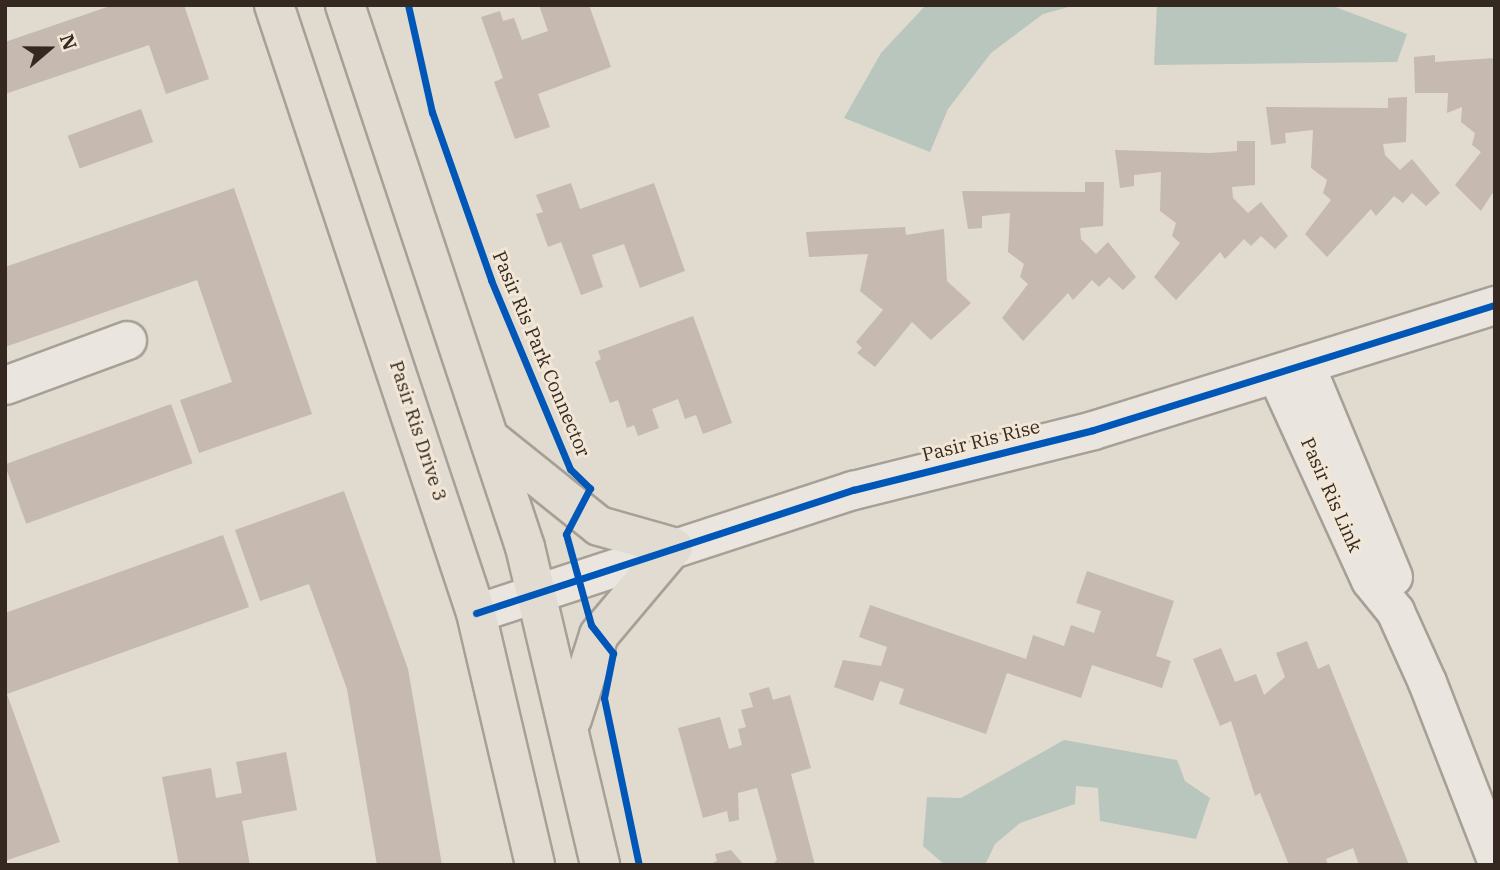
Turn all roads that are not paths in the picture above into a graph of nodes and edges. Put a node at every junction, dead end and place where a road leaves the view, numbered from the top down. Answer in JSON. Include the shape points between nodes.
{"nodes":[{"id":1,"x":274,"y":5,"type":"edge"},
{"id":2,"x":345,"y":5,"type":"edge"},
{"id":3,"x":1495,"y":305,"type":"edge"},
{"id":4,"x":127,"y":340,"type":"dead end"},
{"id":5,"x":1290,"y":369,"type":"junction"},
{"id":6,"x":5,"y":385,"type":"edge"},
{"id":7,"x":492,"y":441,"type":"junction"},
{"id":8,"x":673,"y":547,"type":"junction"},
{"id":9,"x":539,"y":595,"type":"junction"},
{"id":10,"x":476,"y":613,"type":"junction"},
{"id":11,"x":570,"y":732,"type":"junction"},
{"id":12,"x":1495,"y":857,"type":"edge"},
{"id":13,"x":535,"y":865,"type":"edge"},
{"id":14,"x":600,"y":865,"type":"edge"}],
"edges":[{"from":1,"to":10,"type":"main road","name":"Pasir Ris Drive 3"},
{"from":2,"to":7,"type":"main road"},
{"from":3,"to":5,"type":"street","name":"Pasir Ris Rise"},
{"from":4,"to":6,"type":"street"},
{"from":5,"to":8,"type":"street","name":"Pasir Ris Rise","via":[[1093,430],[853,490]]},
{"from":5,"to":12,"type":"street","name":"Pasir Ris Link","via":[[1393,570],[1395,611]]},
{"from":7,"to":8,"type":"main road","via":[[599,526]]},
{"from":7,"to":9,"type":"main road"},
{"from":8,"to":9,"type":"street","name":"Pasir Ris Rise"},
{"from":8,"to":11,"type":"main road","via":[[599,635]]},
{"from":9,"to":10,"type":"street","name":"Pasir Ris Rise"},
{"from":9,"to":11,"type":"main road"},
{"from":10,"to":13,"type":"main road","name":"Pasir Ris Drive 3"},
{"from":11,"to":14,"type":"main road"}]}
